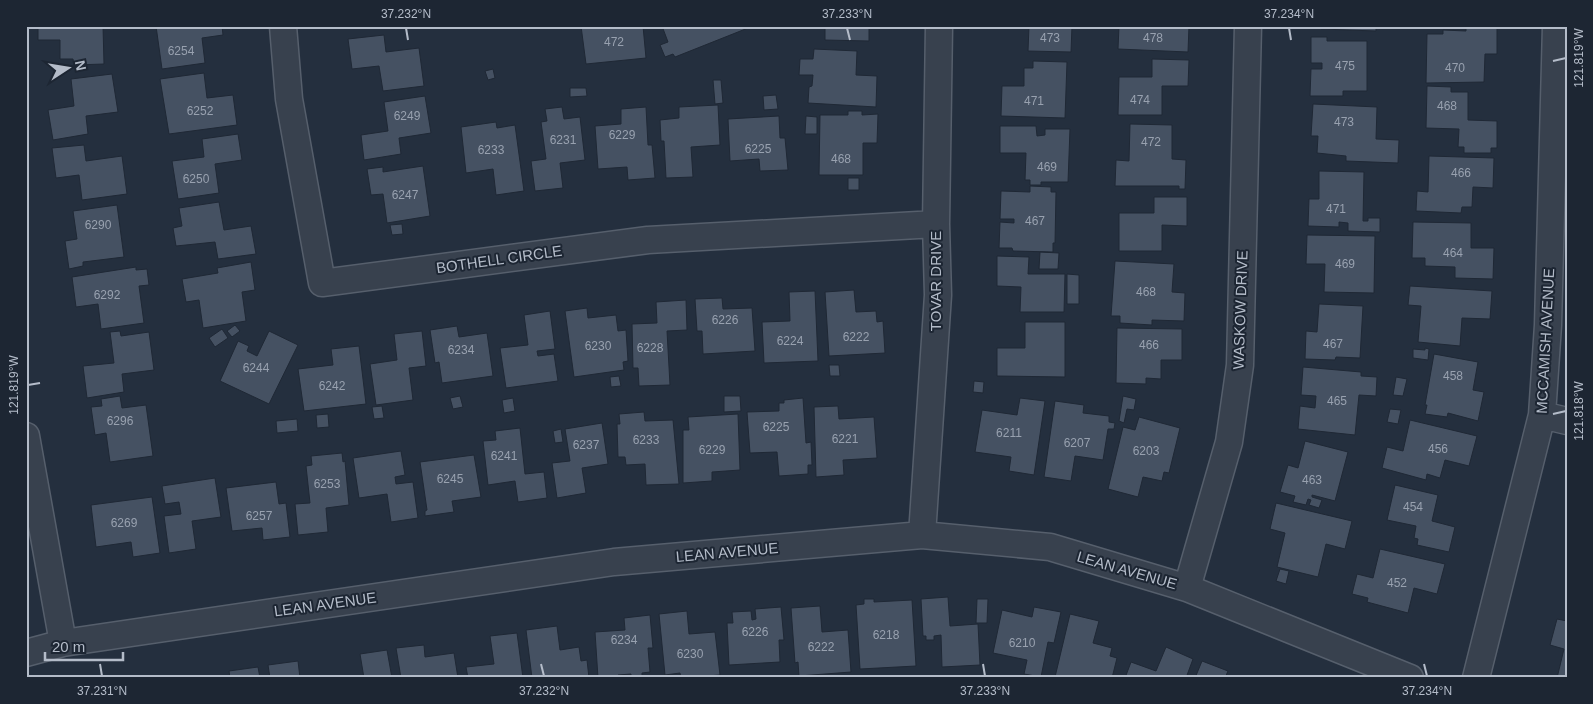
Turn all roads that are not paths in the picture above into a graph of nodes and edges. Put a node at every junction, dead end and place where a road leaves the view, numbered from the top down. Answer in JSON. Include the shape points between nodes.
{"nodes":[{"id":1,"x":283,"y":26,"type":"edge"},
{"id":2,"x":939,"y":26,"type":"edge"},
{"id":3,"x":1248,"y":26,"type":"edge"},
{"id":4,"x":1556,"y":26,"type":"edge"},
{"id":5,"x":936,"y":224,"type":"junction"},
{"id":6,"x":1554,"y":418,"type":"edge"},
{"id":7,"x":26,"y":436,"type":"edge"},
{"id":8,"x":922,"y":535,"type":"junction"},
{"id":9,"x":1187,"y":588,"type":"junction"},
{"id":10,"x":63,"y":642,"type":"junction"},
{"id":11,"x":26,"y":653,"type":"edge"},
{"id":12,"x":1410,"y":678,"type":"edge"},
{"id":13,"x":1476,"y":678,"type":"edge"}],
"edges":[{"from":1,"to":5,"type":"street","name":"BOTHELL CIRCLE","via":[[289,99],[322,283],[648,240]]},
{"from":2,"to":5,"type":"street","name":"TOVAR DRIVE"},
{"from":3,"to":9,"type":"street","name":"WASKOW DRIVE","via":[[1240,365],[1229,442]]},
{"from":4,"to":6,"type":"street","name":"MCCAMISH AVENUE","via":[[1548,325]]},
{"from":5,"to":8,"type":"street","name":"TOVAR DRIVE","via":[[938,295]]},
{"from":6,"to":13,"type":"street","name":"MCCAMISH AVENUE"},
{"from":7,"to":10,"type":"street"},
{"from":8,"to":9,"type":"street","name":"LEAN AVENUE","via":[[1050,547]]},
{"from":8,"to":10,"type":"street","name":"LEAN AVENUE","via":[[614,562]]},
{"from":9,"to":12,"type":"street","name":"LEAN AVENUE"},
{"from":10,"to":11,"type":"street","name":"LEAN AVENUE"}]}
